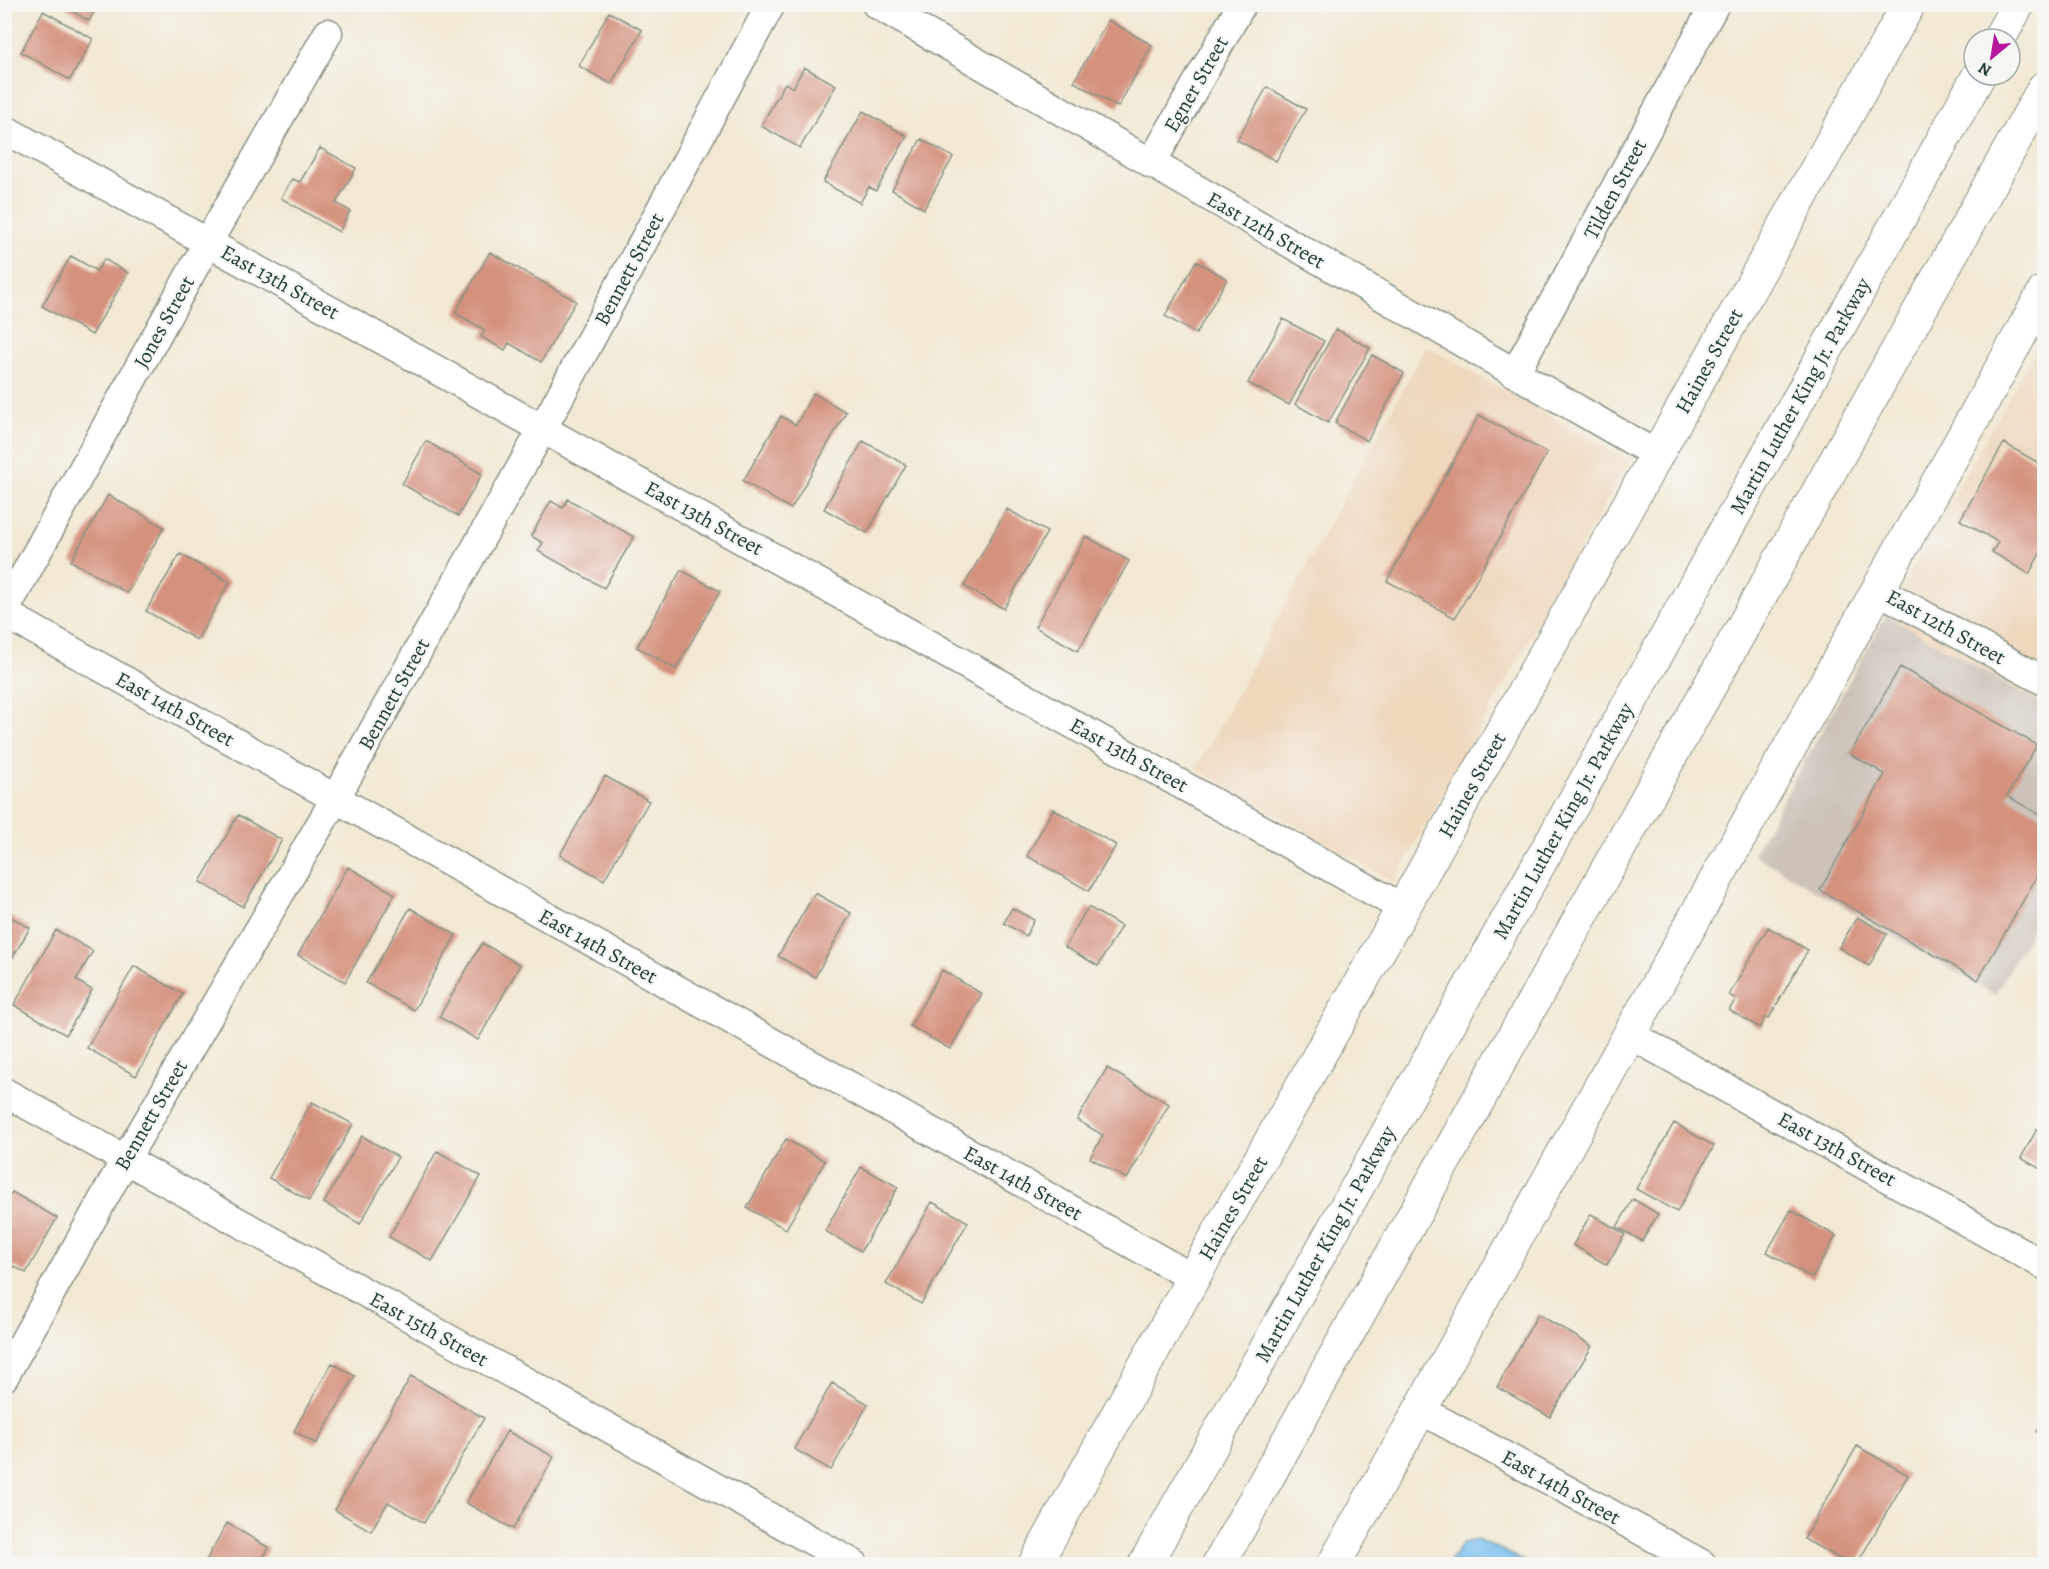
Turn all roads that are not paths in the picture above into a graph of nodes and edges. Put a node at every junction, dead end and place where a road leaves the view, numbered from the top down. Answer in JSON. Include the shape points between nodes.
{"nodes":[{"id":1,"x":771,"y":4,"type":"edge"},
{"id":2,"x":876,"y":4,"type":"edge"},
{"id":3,"x":1242,"y":4,"type":"edge"},
{"id":4,"x":1715,"y":4,"type":"edge"},
{"id":5,"x":1909,"y":4,"type":"edge"},
{"id":6,"x":2018,"y":4,"type":"edge"},
{"id":7,"x":2006,"y":27,"type":"edge"},
{"id":8,"x":327,"y":33,"type":"dead end"},
{"id":9,"x":1972,"y":87,"type":"edge"},
{"id":10,"x":2044,"y":88,"type":"edge"},
{"id":11,"x":4,"y":129,"type":"edge"},
{"id":12,"x":1151,"y":164,"type":"junction"},
{"id":13,"x":208,"y":242,"type":"junction"},
{"id":14,"x":2044,"y":292,"type":"edge"},
{"id":15,"x":1515,"y":373,"type":"junction"},
{"id":16,"x":543,"y":428,"type":"junction"},
{"id":17,"x":1656,"y":455,"type":"junction"},
{"id":18,"x":1878,"y":590,"type":"junction"},
{"id":19,"x":4,"y":613,"type":"edge"},
{"id":20,"x":2044,"y":681,"type":"edge"},
{"id":21,"x":335,"y":799,"type":"junction"},
{"id":22,"x":1403,"y":908,"type":"junction"},
{"id":23,"x":1629,"y":1034,"type":"junction"},
{"id":24,"x":4,"y":1092,"type":"edge"},
{"id":25,"x":125,"y":1160,"type":"junction"},
{"id":26,"x":2044,"y":1264,"type":"edge"},
{"id":27,"x":1193,"y":1278,"type":"junction"},
{"id":28,"x":4,"y":1377,"type":"edge"},
{"id":29,"x":1421,"y":1410,"type":"junction"},
{"id":30,"x":854,"y":1564,"type":"edge"},
{"id":31,"x":1035,"y":1564,"type":"edge"},
{"id":32,"x":1145,"y":1564,"type":"edge"},
{"id":33,"x":1219,"y":1564,"type":"edge"},
{"id":34,"x":1334,"y":1564,"type":"edge"},
{"id":35,"x":1702,"y":1564,"type":"edge"}],
"edges":[{"from":1,"to":16,"type":"street","name":"Bennett Street"},
{"from":2,"to":12,"type":"street","name":"East 12th Street"},
{"from":3,"to":12,"type":"street","name":"Egner Street"},
{"from":4,"to":15,"type":"street","name":"Tilden Street"},
{"from":5,"to":17,"type":"main road","name":"Haines Street"},
{"from":6,"to":7,"type":"main road"},
{"from":8,"to":13,"type":"street","name":"Jones Street"},
{"from":9,"to":32,"type":"main road","name":"Martin Luther King Jr. Parkway"},
{"from":10,"to":33,"type":"main road"},
{"from":11,"to":13,"type":"street","name":"East 13th Street"},
{"from":12,"to":15,"type":"street","name":"East 12th Street"},
{"from":13,"to":16,"type":"street","name":"East 13th Street"},
{"from":13,"to":19,"type":"street","name":"Jones Street"},
{"from":14,"to":18,"type":"main road"},
{"from":15,"to":17,"type":"street","name":"East 12th Street"},
{"from":16,"to":21,"type":"street","name":"Bennett Street"},
{"from":16,"to":22,"type":"street","name":"East 13th Street"},
{"from":17,"to":22,"type":"main road","name":"Haines Street"},
{"from":18,"to":20,"type":"street","name":"East 12th Street"},
{"from":18,"to":23,"type":"main road"},
{"from":19,"to":21,"type":"street","name":"East 14th Street"},
{"from":21,"to":25,"type":"street","name":"Bennett Street"},
{"from":21,"to":27,"type":"street","name":"East 14th Street"},
{"from":22,"to":27,"type":"main road","name":"Haines Street"},
{"from":23,"to":26,"type":"street","name":"East 13th Street"},
{"from":23,"to":29,"type":"main road"},
{"from":24,"to":25,"type":"street","name":"East 15th Street"},
{"from":25,"to":28,"type":"street","name":"Bennett Street"},
{"from":25,"to":30,"type":"street","name":"East 15th Street"},
{"from":27,"to":31,"type":"main road","name":"Haines Street"},
{"from":29,"to":34,"type":"main road"},
{"from":29,"to":35,"type":"street","name":"East 14th Street"}]}
